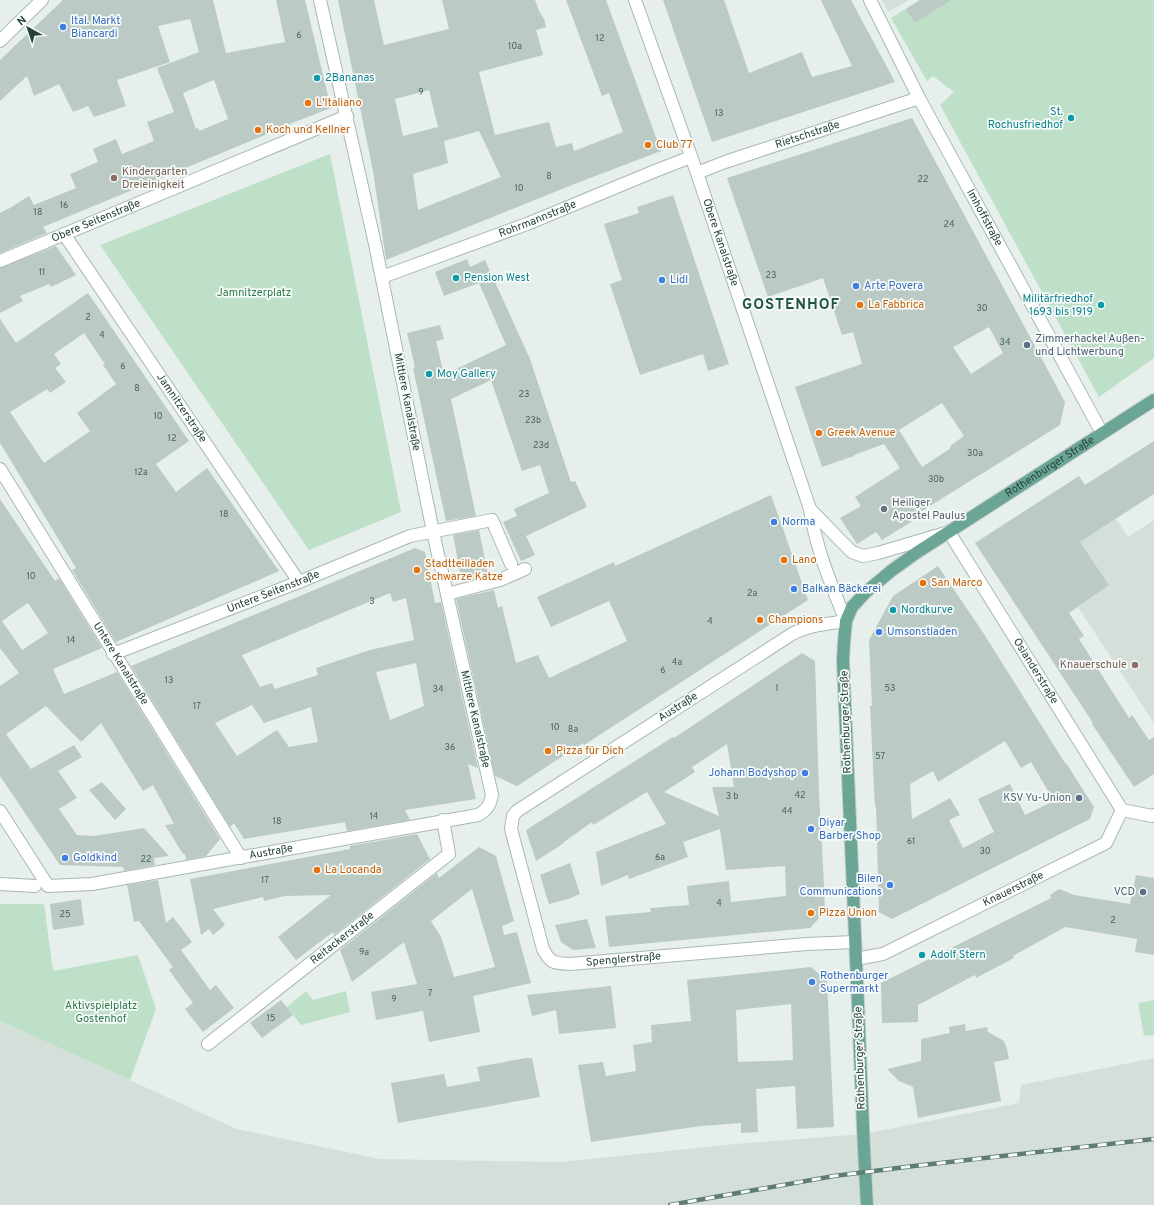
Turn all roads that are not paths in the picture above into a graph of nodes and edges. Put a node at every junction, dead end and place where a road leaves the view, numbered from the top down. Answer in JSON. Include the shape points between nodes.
{"nodes":[{"id":1,"x":42,"y":0,"type":"edge"},
{"id":2,"x":320,"y":0,"type":"edge"},
{"id":3,"x":635,"y":0,"type":"edge"},
{"id":4,"x":870,"y":0,"type":"edge"},
{"id":5,"x":0,"y":41,"type":"edge"},
{"id":6,"x":919,"y":98,"type":"junction"},
{"id":7,"x":347,"y":116,"type":"junction"},
{"id":8,"x":691,"y":157,"type":"junction"},
{"id":9,"x":697,"y":173,"type":"junction"},
{"id":10,"x":64,"y":234,"type":"junction"},
{"id":11,"x":0,"y":261,"type":"edge"},
{"id":12,"x":382,"y":278,"type":"junction"},
{"id":13,"x":1154,"y":400,"type":"edge"},
{"id":14,"x":1102,"y":433,"type":"junction"},
{"id":15,"x":0,"y":469,"type":"edge"},
{"id":16,"x":810,"y":509,"type":"junction"},
{"id":17,"x":433,"y":532,"type":"junction"},
{"id":18,"x":948,"y":532,"type":"junction"},
{"id":19,"x":511,"y":564,"type":"dead end"},
{"id":20,"x":524,"y":569,"type":"dead end"},
{"id":21,"x":299,"y":582,"type":"junction"},
{"id":22,"x":447,"y":594,"type":"junction"},
{"id":23,"x":846,"y":621,"type":"junction"},
{"id":24,"x":113,"y":654,"type":"junction"},
{"id":25,"x":490,"y":805,"type":"joint"},
{"id":26,"x":517,"y":810,"type":"joint"},
{"id":27,"x":1122,"y":810,"type":"junction"},
{"id":28,"x":0,"y":812,"type":"edge"},
{"id":29,"x":1154,"y":818,"type":"edge"},
{"id":30,"x":443,"y":820,"type":"junction"},
{"id":31,"x":241,"y":858,"type":"junction"},
{"id":32,"x":0,"y":884,"type":"edge"},
{"id":33,"x":35,"y":886,"type":"dead end"},
{"id":34,"x":855,"y":942,"type":"junction"},
{"id":35,"x":856,"y":959,"type":"junction"},
{"id":36,"x":208,"y":1044,"type":"dead end"},
{"id":37,"x":867,"y":1205,"type":"edge"}],
"edges":[{"from":1,"to":5,"type":"street"},
{"from":2,"to":7,"type":"street","name":"Mittlere Kanalstraße"},
{"from":3,"to":8,"type":"street","name":"Obere Kanalstraße"},
{"from":4,"to":6,"type":"street","name":"Imhoffstraße"},
{"from":6,"to":9,"type":"street","name":"Rietschstraße"},
{"from":6,"to":14,"type":"street","name":"Imhoffstraße"},
{"from":7,"to":10,"type":"street","name":"Obere Seitenstraße"},
{"from":7,"to":12,"type":"street","name":"Mittlere Kanalstraße"},
{"from":8,"to":9,"type":"street","name":"Obere Kanalstraße"},
{"from":8,"to":12,"type":"street","name":"Rohrmannstraße","via":[[527,224]]},
{"from":9,"to":16,"type":"street","name":"Obere Kanalstraße"},
{"from":10,"to":11,"type":"street","name":"Obere Seitenstraße"},
{"from":10,"to":21,"type":"street","name":"Jamnitzerstraße"},
{"from":12,"to":17,"type":"street","name":"Mittlere Kanalstraße"},
{"from":13,"to":14,"type":"main road","name":"Rothenburger Straße"},
{"from":14,"to":18,"type":"main road","name":"Rothenburger Straße"},
{"from":15,"to":24,"type":"street","name":"Untere Kanalstraße"},
{"from":16,"to":18,"type":"street","name":"Obere Kanalstraße","via":[[838,540],[852,552],[863,556]]},
{"from":16,"to":23,"type":"street","name":"Obere Kanalstraße","via":[[814,532],[829,579]]},
{"from":17,"to":19,"type":"street","name":"Untere Seitenstraße","via":[[492,520]]},
{"from":17,"to":21,"type":"street","name":"Untere Seitenstraße","via":[[410,536]]},
{"from":17,"to":22,"type":"street","name":"Mittlere Kanalstraße"},
{"from":18,"to":23,"type":"main road","name":"Rothenburger Straße","via":[[891,571],[866,592],[852,607]]},
{"from":18,"to":27,"type":"street","name":"Osianderstraße"},
{"from":20,"to":22,"type":"street","via":[[500,580]]},
{"from":21,"to":24,"type":"street","name":"Untere Seitenstraße"},
{"from":22,"to":25,"type":"street","name":"Mittlere Kanalstraße","via":[[492,795]]},
{"from":23,"to":26,"type":"street","name":"Austraße","via":[[802,628]]},
{"from":23,"to":34,"type":"main road","name":"Rothenburger Straße","via":[[844,660]]},
{"from":24,"to":31,"type":"street","name":"Untere Kanalstraße"},
{"from":25,"to":30,"type":"street","name":"Austraße","via":[[478,815]]},
{"from":26,"to":34,"type":"street","name":"Spenglerstraße","via":[[513,816],[511,829],[543,948],[553,962],[570,964]]},
{"from":27,"to":29,"type":"street"},
{"from":27,"to":35,"type":"street","name":"Knauerstraße","via":[[1106,843],[883,954]]},
{"from":28,"to":31,"type":"street","name":"Austraße","via":[[48,886],[92,884]]},
{"from":30,"to":31,"type":"street","name":"Austraße"},
{"from":30,"to":36,"type":"street","name":"Reitackerstraße","via":[[449,854]]},
{"from":32,"to":33,"type":"street"},
{"from":34,"to":35,"type":"main road","name":"Rothenburger Straße"},
{"from":35,"to":37,"type":"main road","name":"Rothenburger Straße"}]}
